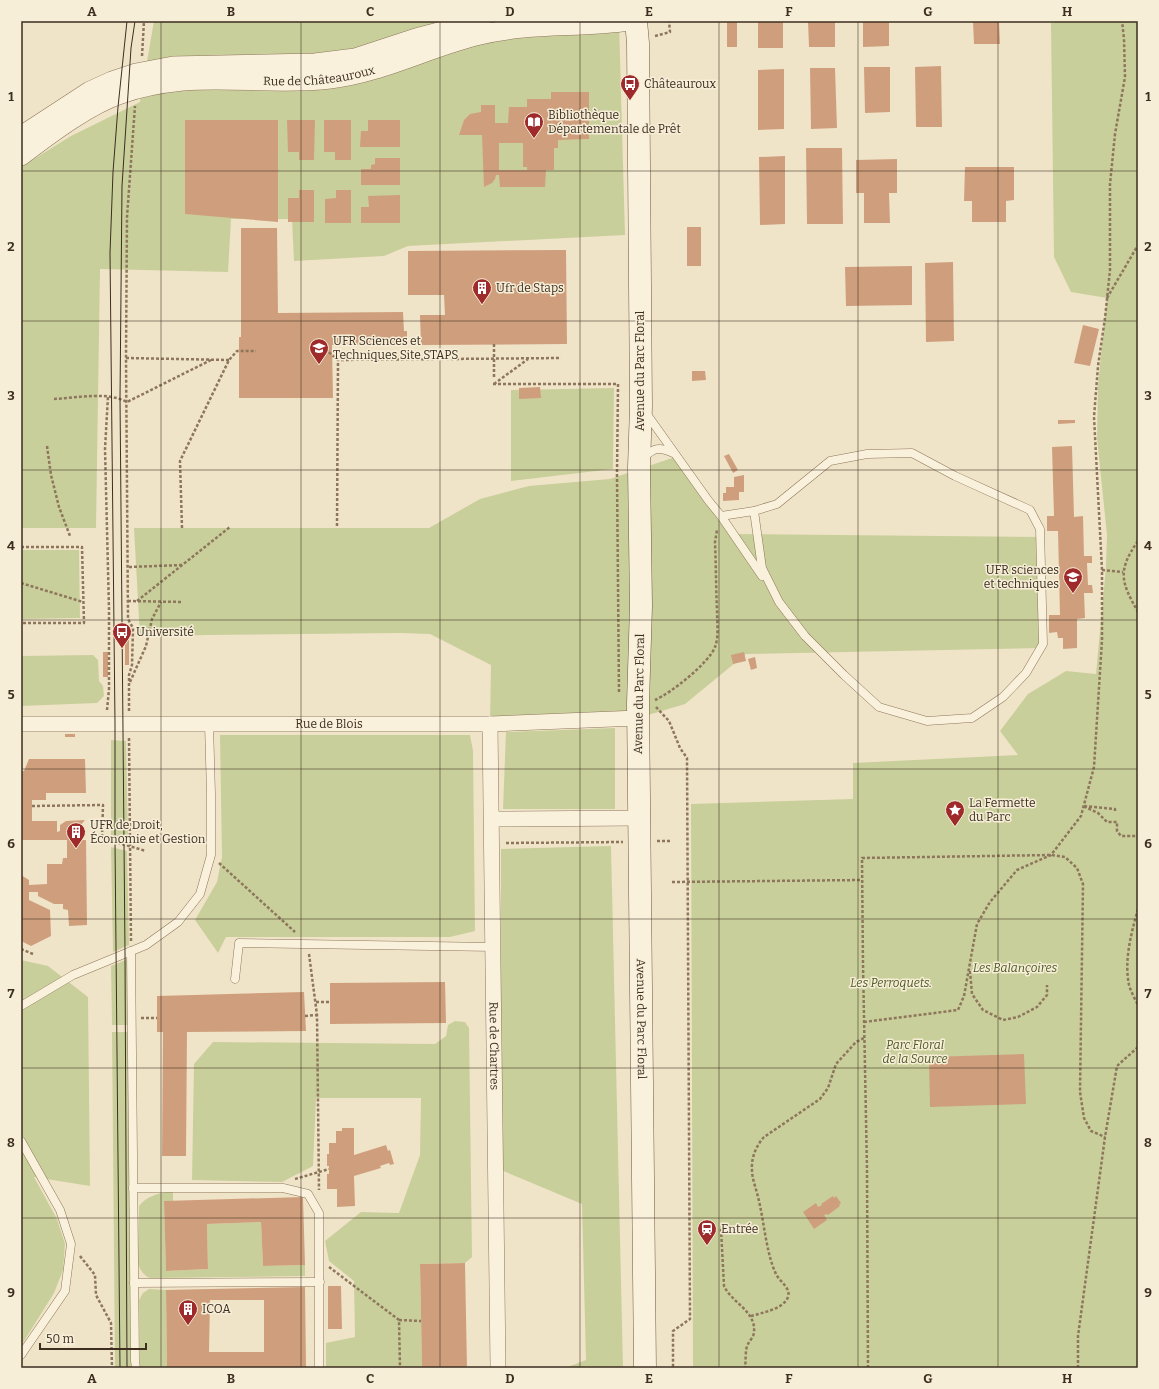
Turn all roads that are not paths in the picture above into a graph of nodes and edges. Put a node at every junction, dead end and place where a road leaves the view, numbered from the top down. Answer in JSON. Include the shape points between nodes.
{"nodes":[{"id":1,"x":481,"y":21,"type":"edge"},
{"id":2,"x":629,"y":21,"type":"edge"},
{"id":3,"x":636,"y":21,"type":"edge"},
{"id":4,"x":21,"y":136,"type":"edge"},
{"id":5,"x":21,"y":156,"type":"edge"},
{"id":6,"x":641,"y":406,"type":"junction"},
{"id":7,"x":674,"y":453,"type":"junction"},
{"id":8,"x":639,"y":461,"type":"junction"},
{"id":9,"x":754,"y":511,"type":"junction"},
{"id":10,"x":721,"y":516,"type":"junction"},
{"id":11,"x":779,"y":602,"type":"junction"},
{"id":12,"x":647,"y":709,"type":"junction"},
{"id":13,"x":21,"y":724,"type":"edge"},
{"id":14,"x":209,"y":724,"type":"junction"},
{"id":15,"x":490,"y":724,"type":"junction"},
{"id":16,"x":639,"y":818,"type":"junction"},
{"id":17,"x":492,"y":820,"type":"junction"},
{"id":18,"x":494,"y":947,"type":"junction"},
{"id":19,"x":131,"y":951,"type":"junction"},
{"id":20,"x":235,"y":979,"type":"dead end"},
{"id":21,"x":21,"y":1006,"type":"edge"},
{"id":22,"x":21,"y":1141,"type":"edge"},
{"id":23,"x":134,"y":1188,"type":"junction"},
{"id":24,"x":320,"y":1282,"type":"junction"},
{"id":25,"x":134,"y":1283,"type":"junction"},
{"id":26,"x":21,"y":1355,"type":"edge"},
{"id":27,"x":136,"y":1368,"type":"edge"},
{"id":28,"x":319,"y":1368,"type":"edge"},
{"id":29,"x":498,"y":1368,"type":"edge"},
{"id":30,"x":645,"y":1368,"type":"edge"}],
"edges":[{"from":1,"to":4,"type":"street","name":"Rue de Châteauroux","via":[[416,38],[355,58],[315,63],[173,66],[136,73],[90,91]]},
{"from":2,"to":5,"type":"street","name":"Rue de Châteauroux","via":[[504,30],[478,35],[363,73],[330,79],[275,82],[183,81],[135,89],[86,111]]},
{"from":3,"to":6,"type":"main road","name":"Avenue du Parc Floral"},
{"from":6,"to":7,"type":"lane"},
{"from":6,"to":8,"type":"main road","name":"Avenue du Parc Floral"},
{"from":7,"to":8,"type":"lane","via":[[659,448]]},
{"from":7,"to":10,"type":"lane"},
{"from":8,"to":12,"type":"main road","name":"Avenue du Parc Floral","via":[[641,606]]},
{"from":9,"to":10,"type":"lane"},
{"from":9,"to":11,"type":"lane","via":[[762,568]]},
{"from":9,"to":11,"type":"lane","via":[[777,504],[830,461],[867,454],[912,453],[955,476],[1030,510],[1040,528],[1043,644],[1026,673],[1003,697],[972,718],[926,721],[879,707],[805,636]]},
{"from":10,"to":11,"type":"lane"},
{"from":12,"to":15,"type":"street","name":"Rue de Blois"},
{"from":12,"to":16,"type":"main road","name":"Avenue du Parc Floral"},
{"from":13,"to":14,"type":"street","name":"Rue de Blois"},
{"from":14,"to":15,"type":"street","name":"Rue de Blois"},
{"from":14,"to":19,"type":"lane","via":[[211,855],[200,894],[178,922],[146,945]]},
{"from":15,"to":17,"type":"street","name":"Rue de Chartres"},
{"from":16,"to":17,"type":"street"},
{"from":16,"to":30,"type":"main road","name":"Avenue du Parc Floral"},
{"from":17,"to":18,"type":"street","name":"Rue de Chartres"},
{"from":18,"to":20,"type":"lane","via":[[239,943]]},
{"from":18,"to":29,"type":"street","name":"Rue de Chartres"},
{"from":19,"to":21,"type":"lane","via":[[73,975]]},
{"from":19,"to":23,"type":"lane"},
{"from":22,"to":26,"type":"lane","via":[[60,1210],[71,1244],[65,1291]]},
{"from":23,"to":24,"type":"lane","via":[[283,1188],[308,1194],[319,1213]]},
{"from":23,"to":25,"type":"lane"},
{"from":24,"to":25,"type":"lane"},
{"from":24,"to":28,"type":"lane"},
{"from":25,"to":27,"type":"lane"}]}
